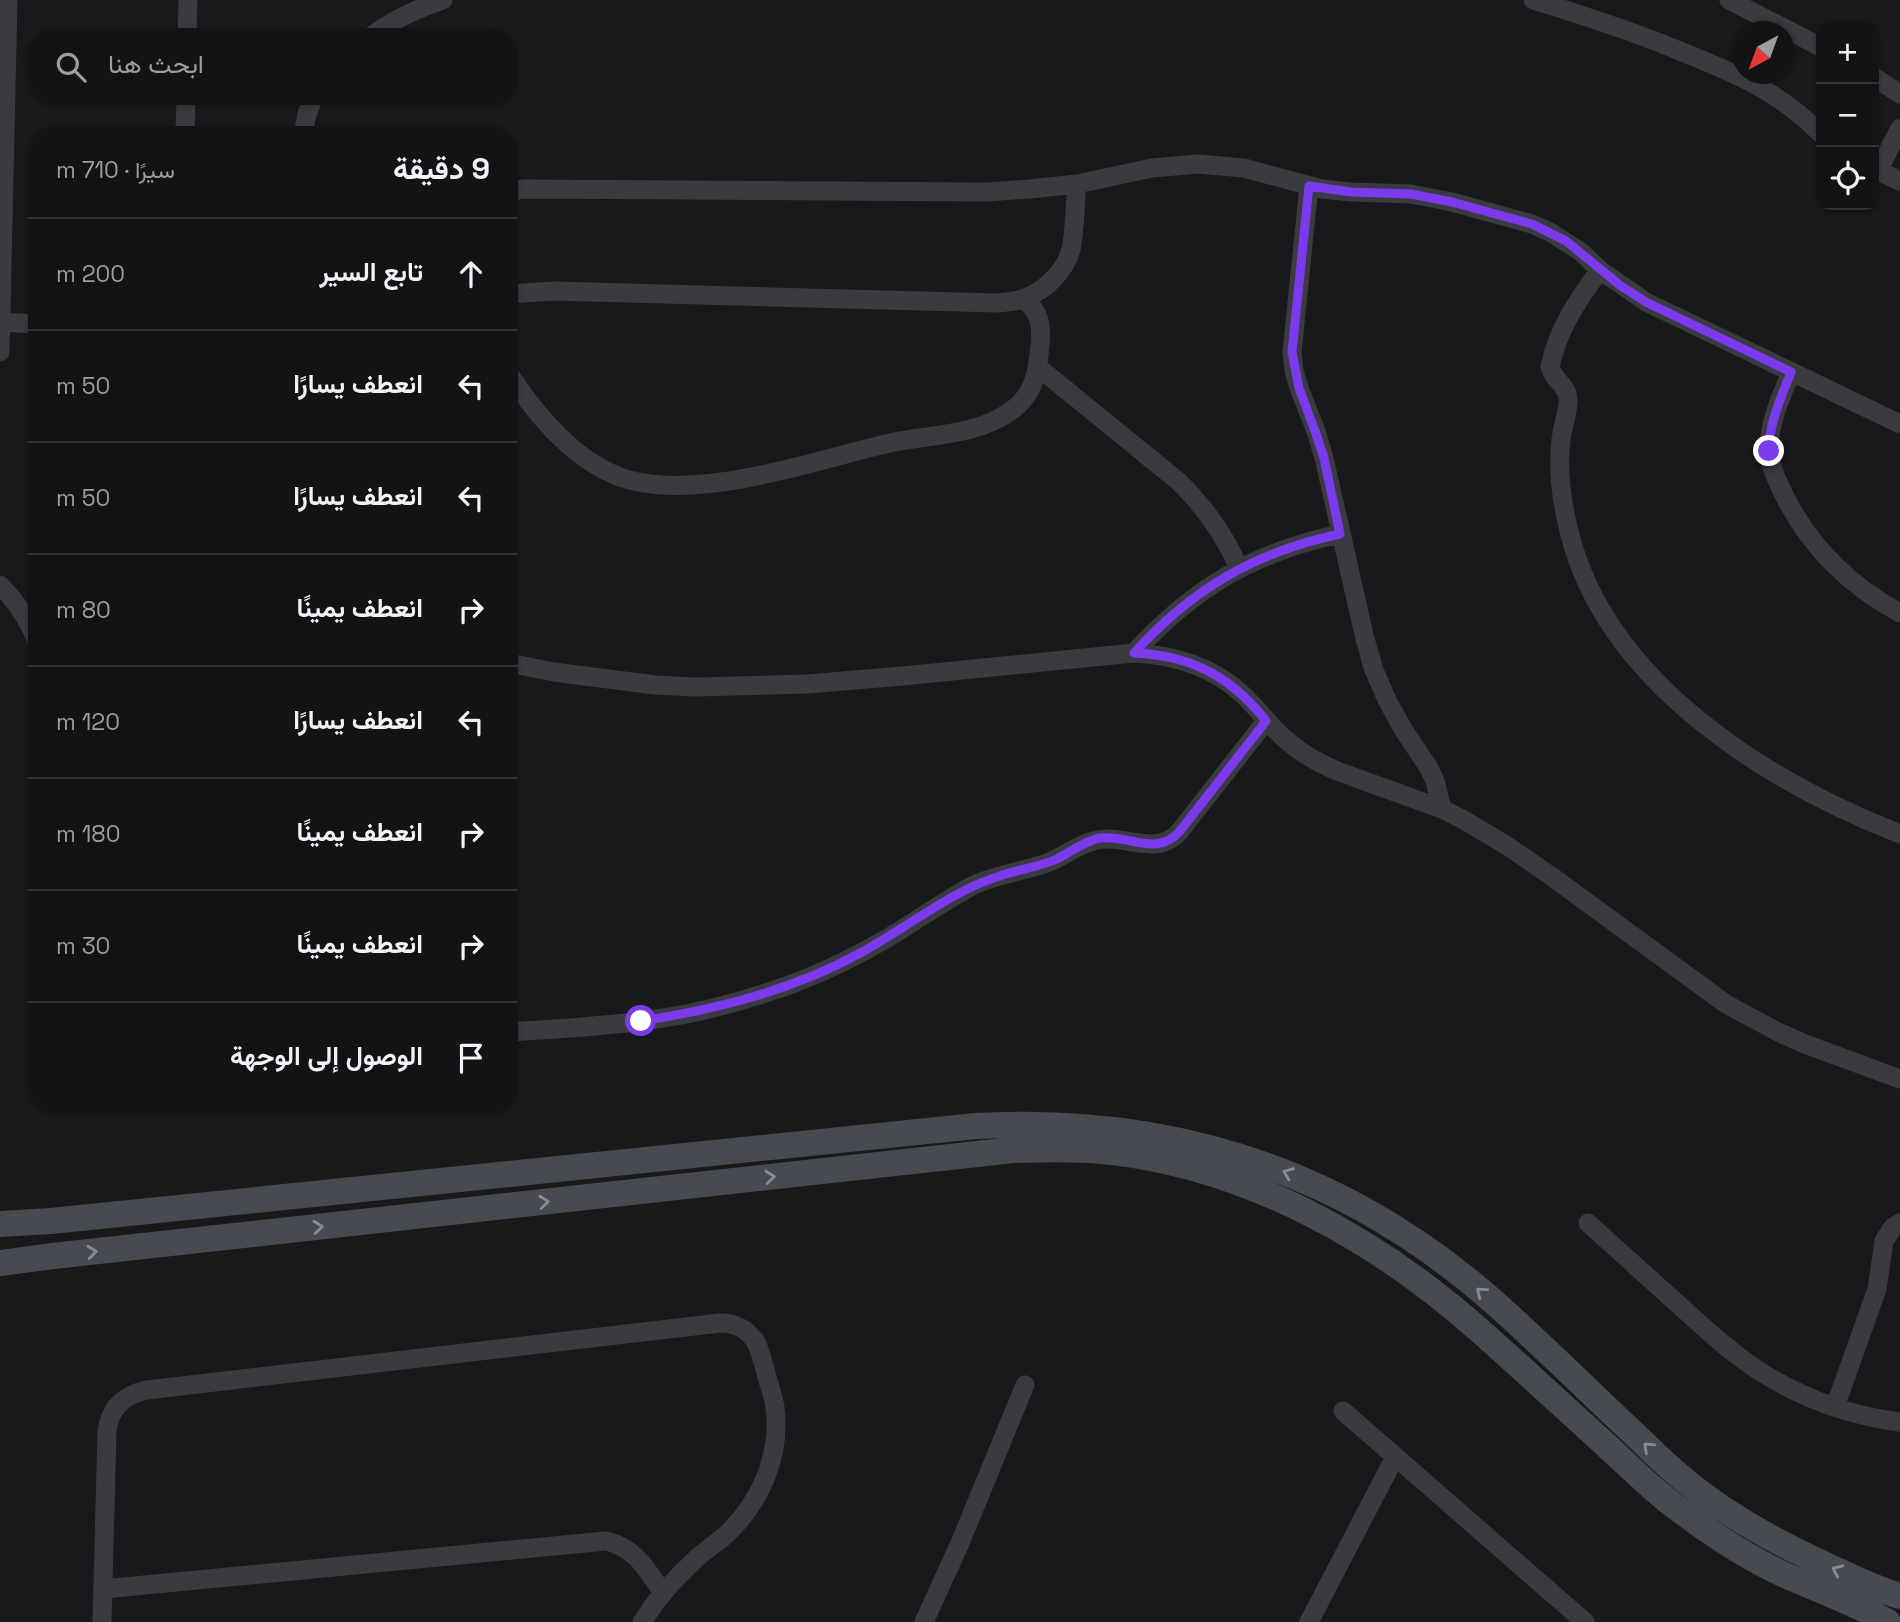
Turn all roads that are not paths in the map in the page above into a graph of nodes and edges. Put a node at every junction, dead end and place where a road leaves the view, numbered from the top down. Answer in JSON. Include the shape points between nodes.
{"nodes":[{"id":1,"x":8,"y":0,"type":"edge"},
{"id":2,"x":188,"y":0,"type":"edge"},
{"id":3,"x":443,"y":0,"type":"edge"},
{"id":4,"x":1533,"y":0,"type":"edge"},
{"id":5,"x":1729,"y":0,"type":"edge"},
{"id":6,"x":187,"y":28,"type":"edge"},
{"id":7,"x":382,"y":28,"type":"edge"},
{"id":8,"x":1816,"y":44,"type":"edge"},
{"id":9,"x":1879,"y":80,"type":"edge"},
{"id":10,"x":1900,"y":93,"type":"edge"},
{"id":11,"x":186,"y":105,"type":"edge"},
{"id":12,"x":310,"y":105,"type":"edge"},
{"id":13,"x":185,"y":126,"type":"edge"},
{"id":14,"x":305,"y":126,"type":"edge"},
{"id":15,"x":1900,"y":128,"type":"edge"},
{"id":16,"x":1816,"y":130,"type":"edge"},
{"id":17,"x":1879,"y":165,"type":"edge"},
{"id":18,"x":1879,"y":171,"type":"edge"},
{"id":19,"x":1900,"y":181,"type":"edge"},
{"id":20,"x":1077,"y":184,"type":"junction"},
{"id":21,"x":1309,"y":186,"type":"junction"},
{"id":22,"x":518,"y":190,"type":"edge"},
{"id":23,"x":1600,"y":270,"type":"junction"},
{"id":24,"x":518,"y":293,"type":"edge"},
{"id":25,"x":1023,"y":299,"type":"junction"},
{"id":26,"x":1,"y":322,"type":"edge"},
{"id":27,"x":28,"y":324,"type":"edge"},
{"id":28,"x":0,"y":352,"type":"edge"},
{"id":29,"x":1038,"y":368,"type":"junction"},
{"id":30,"x":1791,"y":372,"type":"junction"},
{"id":31,"x":518,"y":385,"type":"edge"},
{"id":32,"x":1900,"y":424,"type":"edge"},
{"id":33,"x":1340,"y":534,"type":"junction"},
{"id":34,"x":1239,"y":568,"type":"junction"},
{"id":35,"x":0,"y":585,"type":"edge"},
{"id":36,"x":1900,"y":613,"type":"edge"},
{"id":37,"x":28,"y":620,"type":"edge"},
{"id":38,"x":1134,"y":653,"type":"junction"},
{"id":39,"x":518,"y":665,"type":"edge"},
{"id":40,"x":1266,"y":721,"type":"junction"},
{"id":41,"x":1442,"y":808,"type":"junction"},
{"id":42,"x":1900,"y":834,"type":"edge"},
{"id":43,"x":518,"y":1031,"type":"edge"},
{"id":44,"x":1900,"y":1079,"type":"edge"},
{"id":45,"x":51,"y":1221,"type":"junction"},
{"id":46,"x":1588,"y":1223,"type":"dead end"},
{"id":47,"x":1900,"y":1223,"type":"edge"},
{"id":48,"x":0,"y":1224,"type":"edge"},
{"id":49,"x":53,"y":1256,"type":"junction"},
{"id":50,"x":0,"y":1263,"type":"edge"},
{"id":51,"x":1025,"y":1385,"type":"dead end"},
{"id":52,"x":1835,"y":1407,"type":"junction"},
{"id":53,"x":1343,"y":1412,"type":"dead end"},
{"id":54,"x":1900,"y":1422,"type":"edge"},
{"id":55,"x":1395,"y":1457,"type":"junction"},
{"id":56,"x":103,"y":1589,"type":"junction"},
{"id":57,"x":663,"y":1593,"type":"junction"},
{"id":58,"x":1900,"y":1596,"type":"edge"},
{"id":59,"x":102,"y":1622,"type":"edge"},
{"id":60,"x":642,"y":1622,"type":"edge"},
{"id":61,"x":923,"y":1622,"type":"edge"},
{"id":62,"x":1309,"y":1622,"type":"edge"},
{"id":63,"x":1585,"y":1622,"type":"edge"},
{"id":64,"x":1888,"y":1622,"type":"edge"}],
"edges":[{"from":1,"to":26,"type":"street"},
{"from":2,"to":6,"type":"street"},
{"from":3,"to":7,"type":"street"},
{"from":4,"to":16,"type":"street","via":[[1636,34],[1754,83]]},
{"from":5,"to":8,"type":"street"},
{"from":9,"to":10,"type":"street"},
{"from":11,"to":13,"type":"street"},
{"from":12,"to":14,"type":"street"},
{"from":15,"to":17,"type":"street"},
{"from":18,"to":19,"type":"street"},
{"from":20,"to":21,"type":"street","via":[[1152,168],[1198,164],[1244,168]]},
{"from":20,"to":22,"type":"street","via":[[986,192]]},
{"from":20,"to":25,"type":"street","via":[[1068,257],[1054,279]]},
{"from":21,"to":23,"type":"street","via":[[1422,196],[1532,224],[1566,241]]},
{"from":21,"to":33,"type":"street","via":[[1292,352],[1299,388],[1324,458]]},
{"from":23,"to":30,"type":"street","via":[[1646,302]]},
{"from":23,"to":42,"type":"street","via":[[1565,324],[1550,367],[1568,399],[1559,479],[1564,509],[1593,596],[1636,660],[1700,720],[1804,790]]},
{"from":24,"to":25,"type":"street","via":[[997,303]]},
{"from":25,"to":29,"type":"street","via":[[1041,323]]},
{"from":26,"to":27,"type":"street"},
{"from":26,"to":28,"type":"street"},
{"from":29,"to":31,"type":"street","via":[[1023,401],[976,427],[902,440],[780,471],[667,486],[616,476],[586,458],[555,431]]},
{"from":29,"to":34,"type":"street","via":[[1194,496],[1220,530]]},
{"from":30,"to":32,"type":"street"},
{"from":30,"to":36,"type":"street","via":[[1771,427],[1772,471],[1820,551],[1857,585]]},
{"from":33,"to":34,"type":"street","via":[[1289,547]]},
{"from":33,"to":41,"type":"street","via":[[1374,670],[1402,729],[1429,768]]},
{"from":34,"to":38,"type":"street","via":[[1172,614]]},
{"from":35,"to":37,"type":"street"},
{"from":38,"to":39,"type":"street","via":[[807,684],[695,687]]},
{"from":38,"to":40,"type":"street","via":[[1174,657],[1210,671],[1242,694]]},
{"from":40,"to":41,"type":"street","via":[[1321,764]]},
{"from":40,"to":43,"type":"street","via":[[1168,841],[1153,845],[1099,838],[1046,863],[978,883],[835,966],[728,1004],[641,1021]]},
{"from":41,"to":44,"type":"street","via":[[1506,845],[1751,1019]]},
{"from":45,"to":48,"type":"street"},
{"from":45,"to":49,"type":"street"},
{"from":58,"to":45,"type":"street","one_way":true,"via":[[1788,1548],[1711,1501],[1495,1303],[1407,1236],[1300,1178],[1188,1142],[1106,1128],[976,1126]]},
{"from":46,"to":52,"type":"street","via":[[1739,1357],[1787,1387]]},
{"from":47,"to":52,"type":"street","via":[[1884,1241],[1877,1289]]},
{"from":49,"to":50,"type":"street"},
{"from":49,"to":64,"type":"street","one_way":true,"via":[[1013,1150],[1104,1151],[1174,1163],[1276,1198],[1372,1249],[1455,1309],[1686,1515],[1750,1557]]},
{"from":51,"to":61,"type":"street"},
{"from":52,"to":54,"type":"street"},
{"from":53,"to":55,"type":"street"},
{"from":55,"to":62,"type":"street"},
{"from":55,"to":63,"type":"street"},
{"from":56,"to":57,"type":"street","via":[[606,1541],[635,1554]]},
{"from":56,"to":57,"type":"street","via":[[107,1431],[110,1415],[129,1396],[147,1390],[728,1323],[751,1334],[760,1350],[775,1407],[773,1458],[741,1519]]},
{"from":56,"to":59,"type":"street"},
{"from":57,"to":60,"type":"street"}]}
